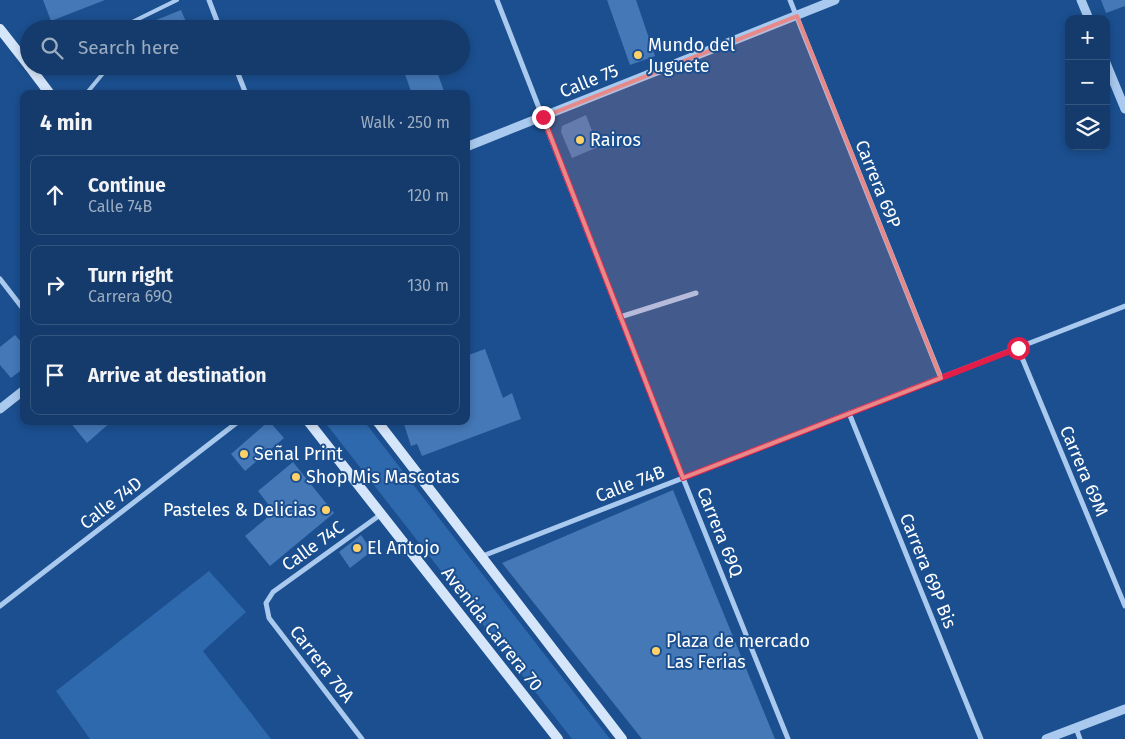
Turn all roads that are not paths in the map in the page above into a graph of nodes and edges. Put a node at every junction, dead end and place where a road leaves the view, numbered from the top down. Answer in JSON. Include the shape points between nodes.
{"nodes":[{"id":1,"x":177,"y":0,"type":"edge"},
{"id":2,"x":209,"y":0,"type":"edge"},
{"id":3,"x":497,"y":0,"type":"edge"},
{"id":4,"x":790,"y":0,"type":"edge"},
{"id":5,"x":835,"y":0,"type":"edge"},
{"id":6,"x":1081,"y":0,"type":"edge"},
{"id":7,"x":1087,"y":15,"type":"edge"},
{"id":8,"x":797,"y":16,"type":"junction"},
{"id":9,"x":136,"y":20,"type":"edge"},
{"id":10,"x":217,"y":20,"type":"edge"},
{"id":11,"x":0,"y":29,"type":"edge"},
{"id":12,"x":20,"y":55,"type":"edge"},
{"id":13,"x":1110,"y":73,"type":"edge"},
{"id":14,"x":36,"y":75,"type":"edge"},
{"id":15,"x":102,"y":75,"type":"edge"},
{"id":16,"x":239,"y":75,"type":"edge"},
{"id":17,"x":47,"y":90,"type":"edge"},
{"id":18,"x":89,"y":90,"type":"edge"},
{"id":19,"x":244,"y":90,"type":"edge"},
{"id":20,"x":1125,"y":109,"type":"edge"},
{"id":21,"x":543,"y":117,"type":"junction"},
{"id":22,"x":470,"y":145,"type":"edge"},
{"id":23,"x":0,"y":279,"type":"edge"},
{"id":24,"x":696,"y":292,"type":"dead end"},
{"id":25,"x":20,"y":305,"type":"edge"},
{"id":26,"x":1125,"y":306,"type":"edge"},
{"id":27,"x":620,"y":317,"type":"junction"},
{"id":28,"x":1018,"y":348,"type":"junction"},
{"id":29,"x":941,"y":378,"type":"junction"},
{"id":30,"x":20,"y":393,"type":"edge"},
{"id":31,"x":0,"y":408,"type":"edge"},
{"id":32,"x":849,"y":413,"type":"junction"},
{"id":33,"x":234,"y":425,"type":"edge"},
{"id":34,"x":311,"y":425,"type":"edge"},
{"id":35,"x":380,"y":425,"type":"edge"},
{"id":36,"x":683,"y":478,"type":"junction"},
{"id":37,"x":380,"y":515,"type":"junction"},
{"id":38,"x":480,"y":557,"type":"junction"},
{"id":39,"x":266,"y":603,"type":"joint"},
{"id":40,"x":0,"y":606,"type":"edge"},
{"id":41,"x":1125,"y":606,"type":"edge"},
{"id":42,"x":1125,"y":709,"type":"edge"},
{"id":43,"x":1076,"y":728,"type":"junction"},
{"id":44,"x":362,"y":739,"type":"edge"},
{"id":45,"x":558,"y":739,"type":"edge"},
{"id":46,"x":622,"y":739,"type":"edge"},
{"id":47,"x":788,"y":739,"type":"edge"},
{"id":48,"x":981,"y":739,"type":"edge"},
{"id":49,"x":1046,"y":739,"type":"edge"},
{"id":50,"x":1080,"y":739,"type":"edge"}],
"edges":[{"from":1,"to":9,"type":"lane"},
{"from":2,"to":10,"type":"street"},
{"from":3,"to":21,"type":"street","name":"Carrera 69Q"},
{"from":4,"to":8,"type":"street","name":"Carrera 69P"},
{"from":5,"to":8,"type":"street","name":"Calle 75"},
{"from":6,"to":7,"type":"street"},
{"from":8,"to":21,"type":"street","name":"Calle 75"},
{"from":8,"to":29,"type":"street","name":"Carrera 69P"},
{"from":11,"to":12,"type":"main road"},
{"from":13,"to":20,"type":"street"},
{"from":14,"to":17,"type":"main road"},
{"from":15,"to":18,"type":"lane"},
{"from":16,"to":19,"type":"street"},
{"from":21,"to":22,"type":"street","name":"Calle 75"},
{"from":21,"to":27,"type":"street","name":"Carrera 69Q"},
{"from":23,"to":25,"type":"street"},
{"from":24,"to":27,"type":"street"},
{"from":26,"to":28,"type":"street","name":"Calle 74B"},
{"from":27,"to":36,"type":"street","name":"Carrera 69Q"},
{"from":28,"to":29,"type":"street","name":"Calle 74B"},
{"from":28,"to":41,"type":"street","name":"Carrera 69M"},
{"from":29,"to":32,"type":"street","name":"Calle 74B"},
{"from":30,"to":31,"type":"street"},
{"from":32,"to":36,"type":"street","name":"Calle 74B"},
{"from":32,"to":48,"type":"street","name":"Carrera 69P Bis"},
{"from":33,"to":40,"type":"street","name":"Calle 74D"},
{"from":34,"to":37,"type":"main road","name":"Avenida Carrera 70"},
{"from":35,"to":38,"type":"main road","name":"Avenida Carrera 70"},
{"from":36,"to":38,"type":"street","name":"Calle 74B"},
{"from":36,"to":47,"type":"street","name":"Carrera 69Q"},
{"from":37,"to":39,"type":"street","name":"Calle 74C","via":[[273,592]]},
{"from":37,"to":45,"type":"main road","name":"Avenida Carrera 70"},
{"from":38,"to":46,"type":"main road","name":"Avenida Carrera 70"},
{"from":39,"to":44,"type":"street","name":"Carrera 70A","via":[[269,618]]},
{"from":42,"to":43,"type":"street"},
{"from":43,"to":49,"type":"street"},
{"from":43,"to":50,"type":"street"}]}
